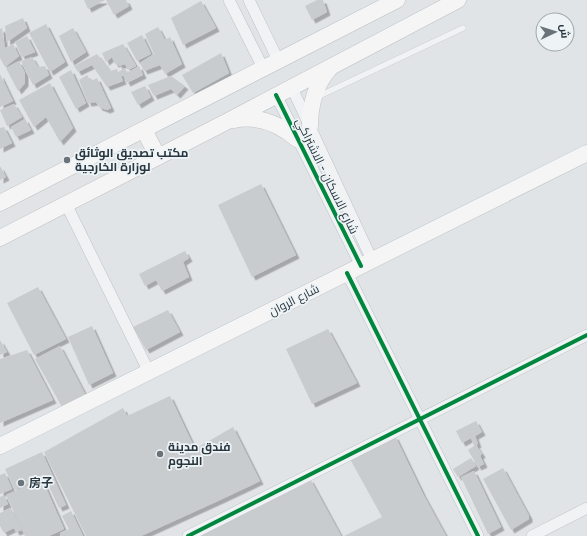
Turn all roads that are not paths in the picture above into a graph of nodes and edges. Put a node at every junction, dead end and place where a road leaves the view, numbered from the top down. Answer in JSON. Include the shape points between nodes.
{"nodes":[{"id":1,"x":228,"y":0,"type":"edge"},
{"id":2,"x":248,"y":0,"type":"edge"},
{"id":3,"x":397,"y":0,"type":"edge"},
{"id":4,"x":458,"y":0,"type":"edge"},
{"id":5,"x":463,"y":28,"type":"dead end"},
{"id":6,"x":278,"y":60,"type":"junction"},
{"id":7,"x":333,"y":65,"type":"junction"},
{"id":8,"x":263,"y":68,"type":"junction"},
{"id":9,"x":292,"y":88,"type":"junction"},
{"id":10,"x":276,"y":95,"type":"junction"},
{"id":11,"x":313,"y":99,"type":"junction"},
{"id":12,"x":226,"y":122,"type":"junction"},
{"id":13,"x":310,"y":126,"type":"junction"},
{"id":14,"x":144,"y":130,"type":"junction"},
{"id":15,"x":297,"y":138,"type":"junction"},
{"id":16,"x":587,"y":153,"type":"edge"},
{"id":17,"x":158,"y":158,"type":"junction"},
{"id":18,"x":0,"y":203,"type":"edge"},
{"id":19,"x":66,"y":204,"type":"junction"},
{"id":20,"x":0,"y":238,"type":"edge"},
{"id":21,"x":360,"y":266,"type":"junction"},
{"id":22,"x":587,"y":335,"type":"edge"},
{"id":23,"x":149,"y":372,"type":"junction"},
{"id":24,"x":420,"y":419,"type":"junction"},
{"id":25,"x":0,"y":446,"type":"edge"},
{"id":26,"x":587,"y":508,"type":"edge"},
{"id":27,"x":188,"y":536,"type":"edge"},
{"id":28,"x":478,"y":536,"type":"edge"},
{"id":29,"x":532,"y":536,"type":"edge"}],
"edges":[{"from":1,"to":8,"type":"street"},
{"from":2,"to":6,"type":"street"},
{"from":3,"to":6,"type":"main road"},
{"from":4,"to":7,"type":"main road"},
{"from":5,"to":11,"type":"lane"},
{"from":6,"to":8,"type":"main road"},
{"from":7,"to":9,"type":"main road"},
{"from":7,"to":11,"type":"main road","via":[[324,75]]},
{"from":8,"to":14,"type":"main road"},
{"from":9,"to":10,"type":"main road"},
{"from":9,"to":13,"type":"street","name":"شارع الاسكان - الاشتراكي"},
{"from":10,"to":12,"type":"main road"},
{"from":10,"to":15,"type":"street","name":"شارع الاسكان - الاشتراكي"},
{"from":11,"to":13,"type":"main road"},
{"from":12,"to":15,"type":"main road","via":[[238,119],[264,120]]},
{"from":12,"to":17,"type":"main road"},
{"from":13,"to":21,"type":"street","name":"شارع الاسكان - الاشتراكي"},
{"from":14,"to":17,"type":"main road"},
{"from":14,"to":18,"type":"main road"},
{"from":15,"to":21,"type":"street","name":"شارع الاسكان - الاشتراكي"},
{"from":16,"to":21,"type":"main road","name":"شارع الروان"},
{"from":17,"to":19,"type":"main road"},
{"from":19,"to":20,"type":"main road"},
{"from":19,"to":23,"type":"street"},
{"from":21,"to":23,"type":"main road","name":"شارع الروان"},
{"from":21,"to":24,"type":"street"},
{"from":22,"to":24,"type":"street"},
{"from":23,"to":25,"type":"main road","name":"شارع الروان"},
{"from":24,"to":27,"type":"street"},
{"from":24,"to":28,"type":"street"},
{"from":26,"to":29,"type":"street"}]}
